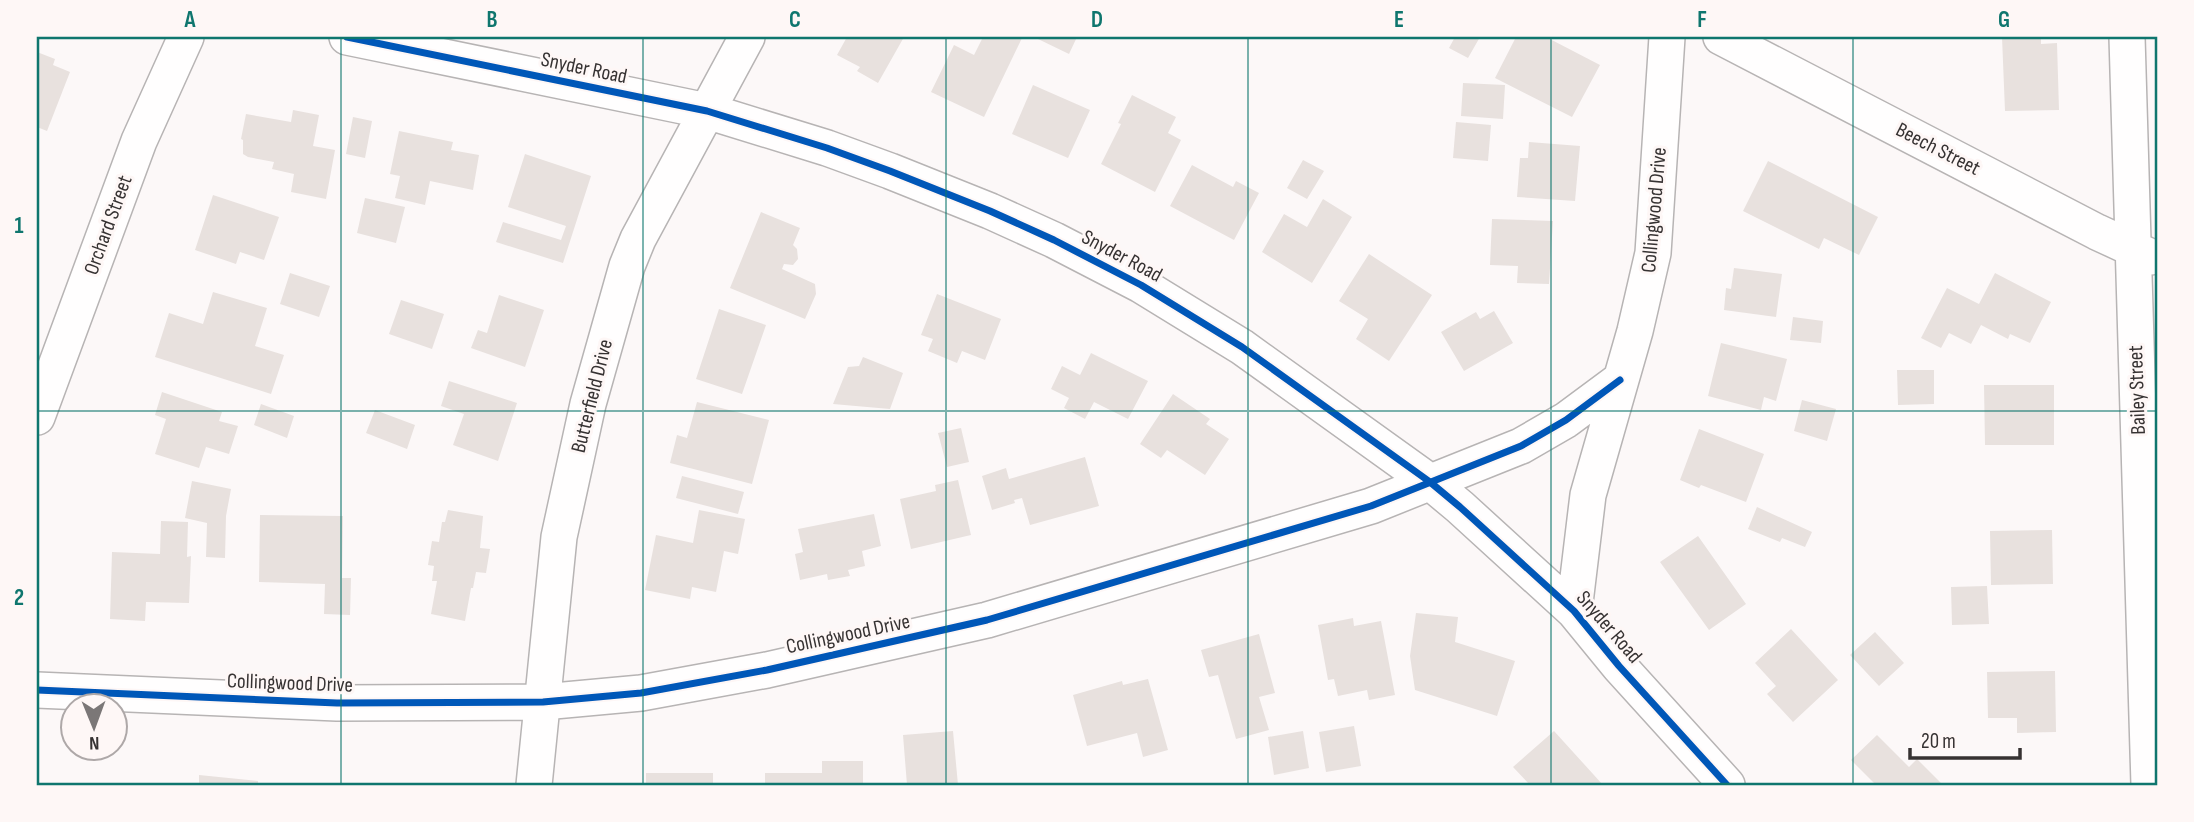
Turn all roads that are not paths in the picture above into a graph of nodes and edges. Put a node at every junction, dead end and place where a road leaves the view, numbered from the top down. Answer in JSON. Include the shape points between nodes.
{"nodes":[{"id":1,"x":186,"y":37,"type":"edge"},
{"id":2,"x":346,"y":37,"type":"edge"},
{"id":3,"x":747,"y":37,"type":"edge"},
{"id":4,"x":1667,"y":37,"type":"edge"},
{"id":5,"x":1721,"y":37,"type":"edge"},
{"id":6,"x":2127,"y":37,"type":"edge"},
{"id":7,"x":707,"y":111,"type":"junction"},
{"id":8,"x":2145,"y":255,"type":"edge"},
{"id":9,"x":1620,"y":380,"type":"junction"},
{"id":10,"x":37,"y":417,"type":"edge"},
{"id":11,"x":1430,"y":482,"type":"junction"},
{"id":12,"x":1574,"y":611,"type":"junction"},
{"id":13,"x":2152,"y":673,"type":"edge"},
{"id":14,"x":37,"y":690,"type":"edge"},
{"id":15,"x":543,"y":702,"type":"junction"},
{"id":16,"x":534,"y":785,"type":"edge"},
{"id":17,"x":1727,"y":785,"type":"edge"},
{"id":18,"x":2149,"y":785,"type":"edge"}],
"edges":[{"from":1,"to":10,"type":"street","name":"Orchard Street","via":[[139,141]]},
{"from":2,"to":7,"type":"street","name":"Snyder Road"},
{"from":3,"to":7,"type":"street","name":"Butterfield Drive"},
{"from":4,"to":9,"type":"street","name":"Collingwood Drive","via":[[1653,253]]},
{"from":5,"to":8,"type":"street","name":"Beech Street"},
{"from":6,"to":8,"type":"street","name":"Bailey Street"},
{"from":7,"to":11,"type":"street","name":"Snyder Road","via":[[890,171],[1055,240],[1226,337]]},
{"from":7,"to":15,"type":"street","name":"Butterfield Drive","via":[[627,266],[588,404],[559,537]]},
{"from":8,"to":13,"type":"street","name":"Bailey Street"},
{"from":9,"to":11,"type":"street","name":"Collingwood Drive","via":[[1566,421],[1521,446]]},
{"from":9,"to":12,"type":"street","name":"Collingwood Drive","via":[[1587,495]]},
{"from":11,"to":12,"type":"street","name":"Snyder Road"},
{"from":11,"to":15,"type":"street","name":"Collingwood Drive","via":[[1371,506],[974,623],[641,693]]},
{"from":12,"to":17,"type":"street","name":"Snyder Road"},
{"from":13,"to":18,"type":"street","name":"Bailey Street"},
{"from":14,"to":15,"type":"street","name":"Collingwood Drive","via":[[337,703]]},
{"from":15,"to":16,"type":"street","name":"Butterfield Drive"}]}
